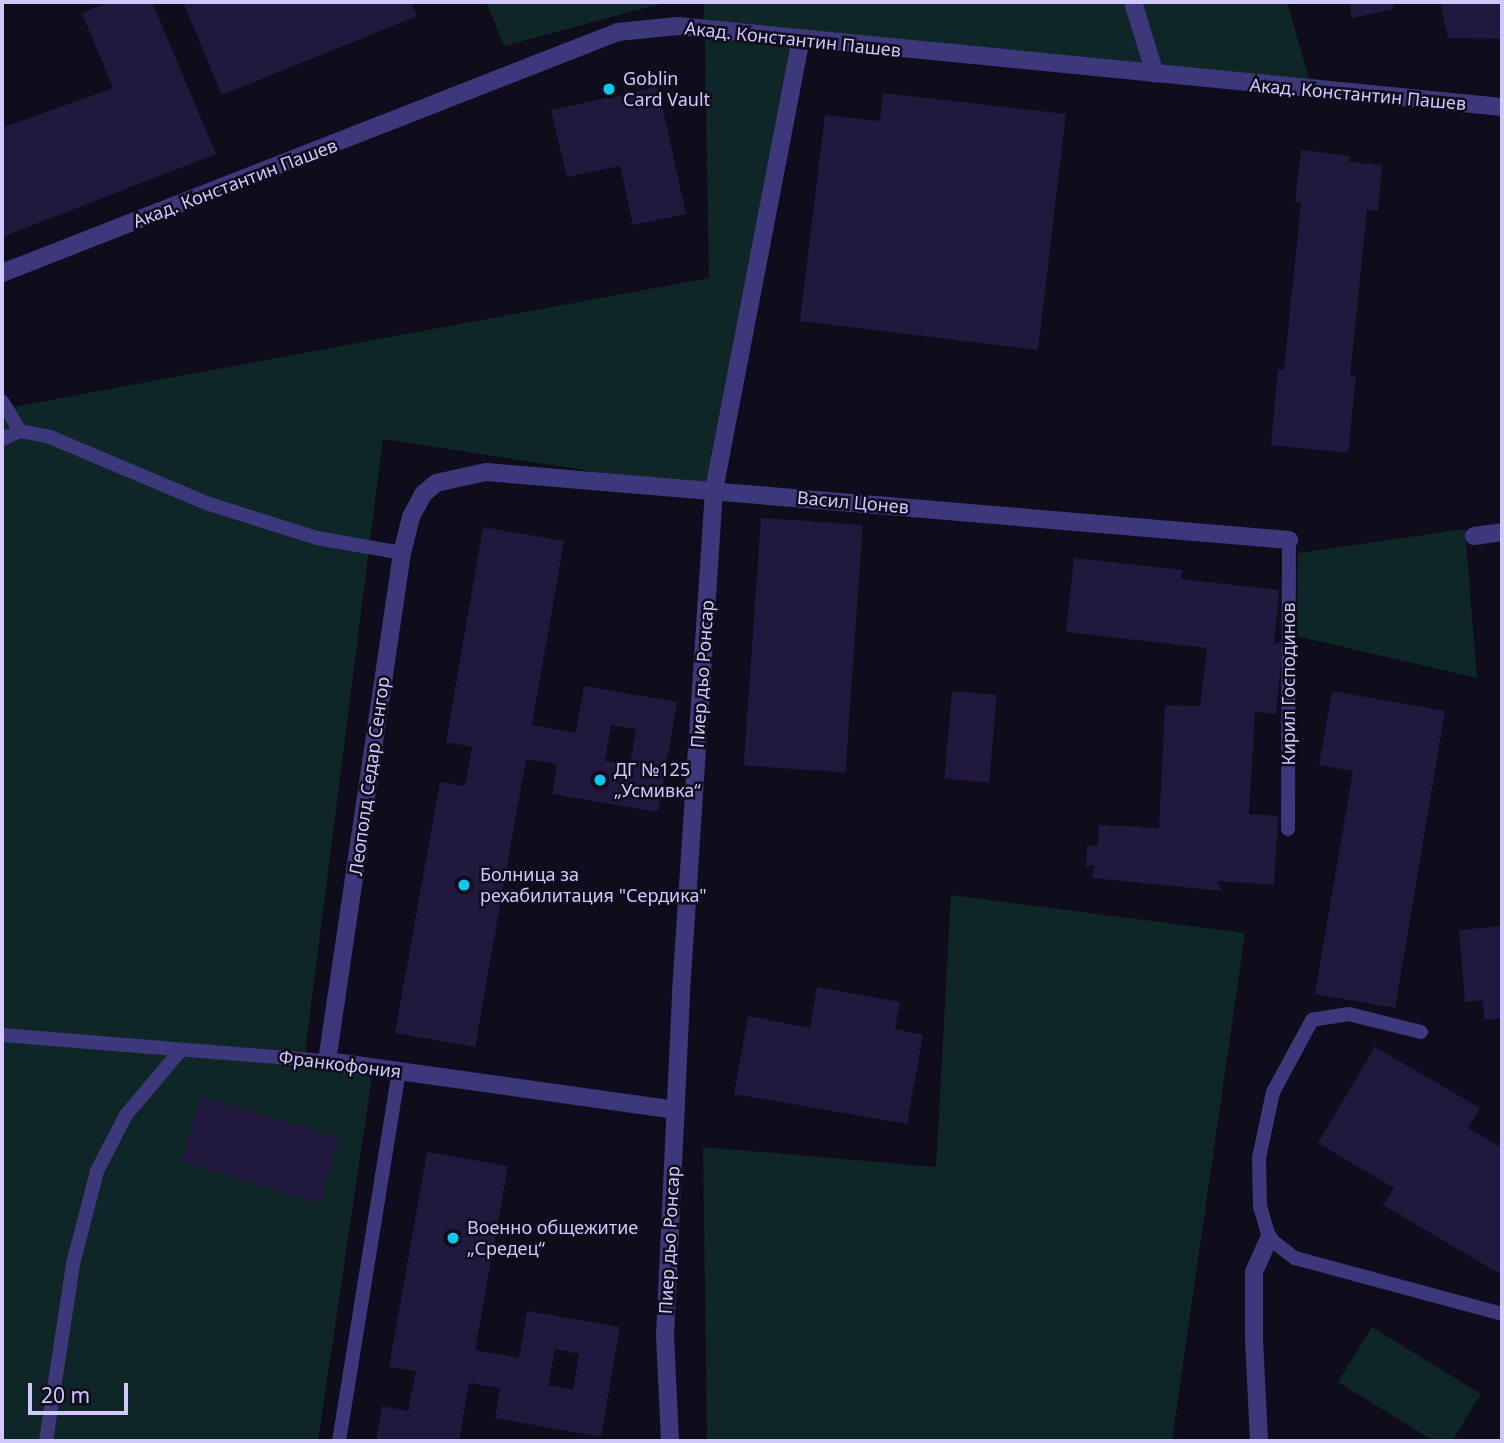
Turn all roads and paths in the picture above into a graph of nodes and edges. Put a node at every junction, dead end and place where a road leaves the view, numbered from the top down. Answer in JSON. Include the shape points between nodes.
{"nodes":[{"id":1,"x":1133,"y":2,"type":"edge"},
{"id":2,"x":801,"y":40,"type":"junction"},
{"id":3,"x":1155,"y":74,"type":"junction"},
{"id":4,"x":1502,"y":107,"type":"edge"},
{"id":5,"x":2,"y":273,"type":"edge"},
{"id":6,"x":2,"y":401,"type":"edge"},
{"id":7,"x":20,"y":431,"type":"junction"},
{"id":8,"x":2,"y":439,"type":"edge"},
{"id":9,"x":713,"y":490,"type":"junction"},
{"id":10,"x":423,"y":494,"type":"joint"},
{"id":11,"x":1502,"y":532,"type":"edge"},
{"id":12,"x":1474,"y":536,"type":"dead end"},
{"id":13,"x":1289,"y":540,"type":"joint"},
{"id":14,"x":402,"y":553,"type":"junction"},
{"id":15,"x":1288,"y":829,"type":"dead end"},
{"id":16,"x":1421,"y":1032,"type":"dead end"},
{"id":17,"x":2,"y":1035,"type":"edge"},
{"id":18,"x":181,"y":1050,"type":"junction"},
{"id":19,"x":327,"y":1061,"type":"junction"},
{"id":20,"x":399,"y":1071,"type":"junction"},
{"id":21,"x":676,"y":1110,"type":"junction"},
{"id":22,"x":1269,"y":1238,"type":"junction"},
{"id":23,"x":1502,"y":1314,"type":"edge"},
{"id":24,"x":46,"y":1441,"type":"edge"},
{"id":25,"x":339,"y":1441,"type":"edge"},
{"id":26,"x":670,"y":1441,"type":"edge"},
{"id":27,"x":1259,"y":1441,"type":"edge"}],
"edges":[{"from":1,"to":3,"type":"street"},
{"from":2,"to":3,"type":"street","name":"Акад. Константин Пашев"},
{"from":2,"to":5,"type":"street","name":"Акад. Константин Пашев","via":[[678,26],[618,32]]},
{"from":2,"to":9,"type":"street","name":"Пиер дьо Ронсар"},
{"from":3,"to":4,"type":"street","name":"Акад. Константин Пашев"},
{"from":6,"to":7,"type":"lane"},
{"from":7,"to":8,"type":"lane"},
{"from":7,"to":14,"type":"lane","via":[[50,437],[206,503],[317,538]]},
{"from":9,"to":10,"type":"street","name":"Васил Цонев","via":[[486,472],[436,483]]},
{"from":9,"to":13,"type":"street","name":"Васил Цонев"},
{"from":9,"to":21,"type":"street","name":"Пиер дьо Ронсар"},
{"from":10,"to":14,"type":"street","name":"Леополд Седар Сенгор","via":[[411,517]]},
{"from":11,"to":12,"type":"street"},
{"from":13,"to":15,"type":"lane","name":"Кирил Господинов"},
{"from":14,"to":19,"type":"street","name":"Леополд Седар Сенгор"},
{"from":16,"to":22,"type":"lane","via":[[1349,1014],[1312,1020],[1273,1092],[1258,1158],[1260,1206]]},
{"from":17,"to":18,"type":"lane","name":"Франкофония"},
{"from":18,"to":19,"type":"lane","name":"Франкофония"},
{"from":18,"to":24,"type":"lane","via":[[126,1115],[97,1171],[73,1264]]},
{"from":19,"to":20,"type":"street","name":"Франкофония"},
{"from":20,"to":21,"type":"street","name":"Франкофония"},
{"from":20,"to":25,"type":"lane"},
{"from":21,"to":26,"type":"street","name":"Пиер дьо Ронсар","via":[[665,1335]]},
{"from":22,"to":23,"type":"lane","via":[[1295,1258]]},
{"from":22,"to":27,"type":"street","via":[[1254,1272]]}]}
